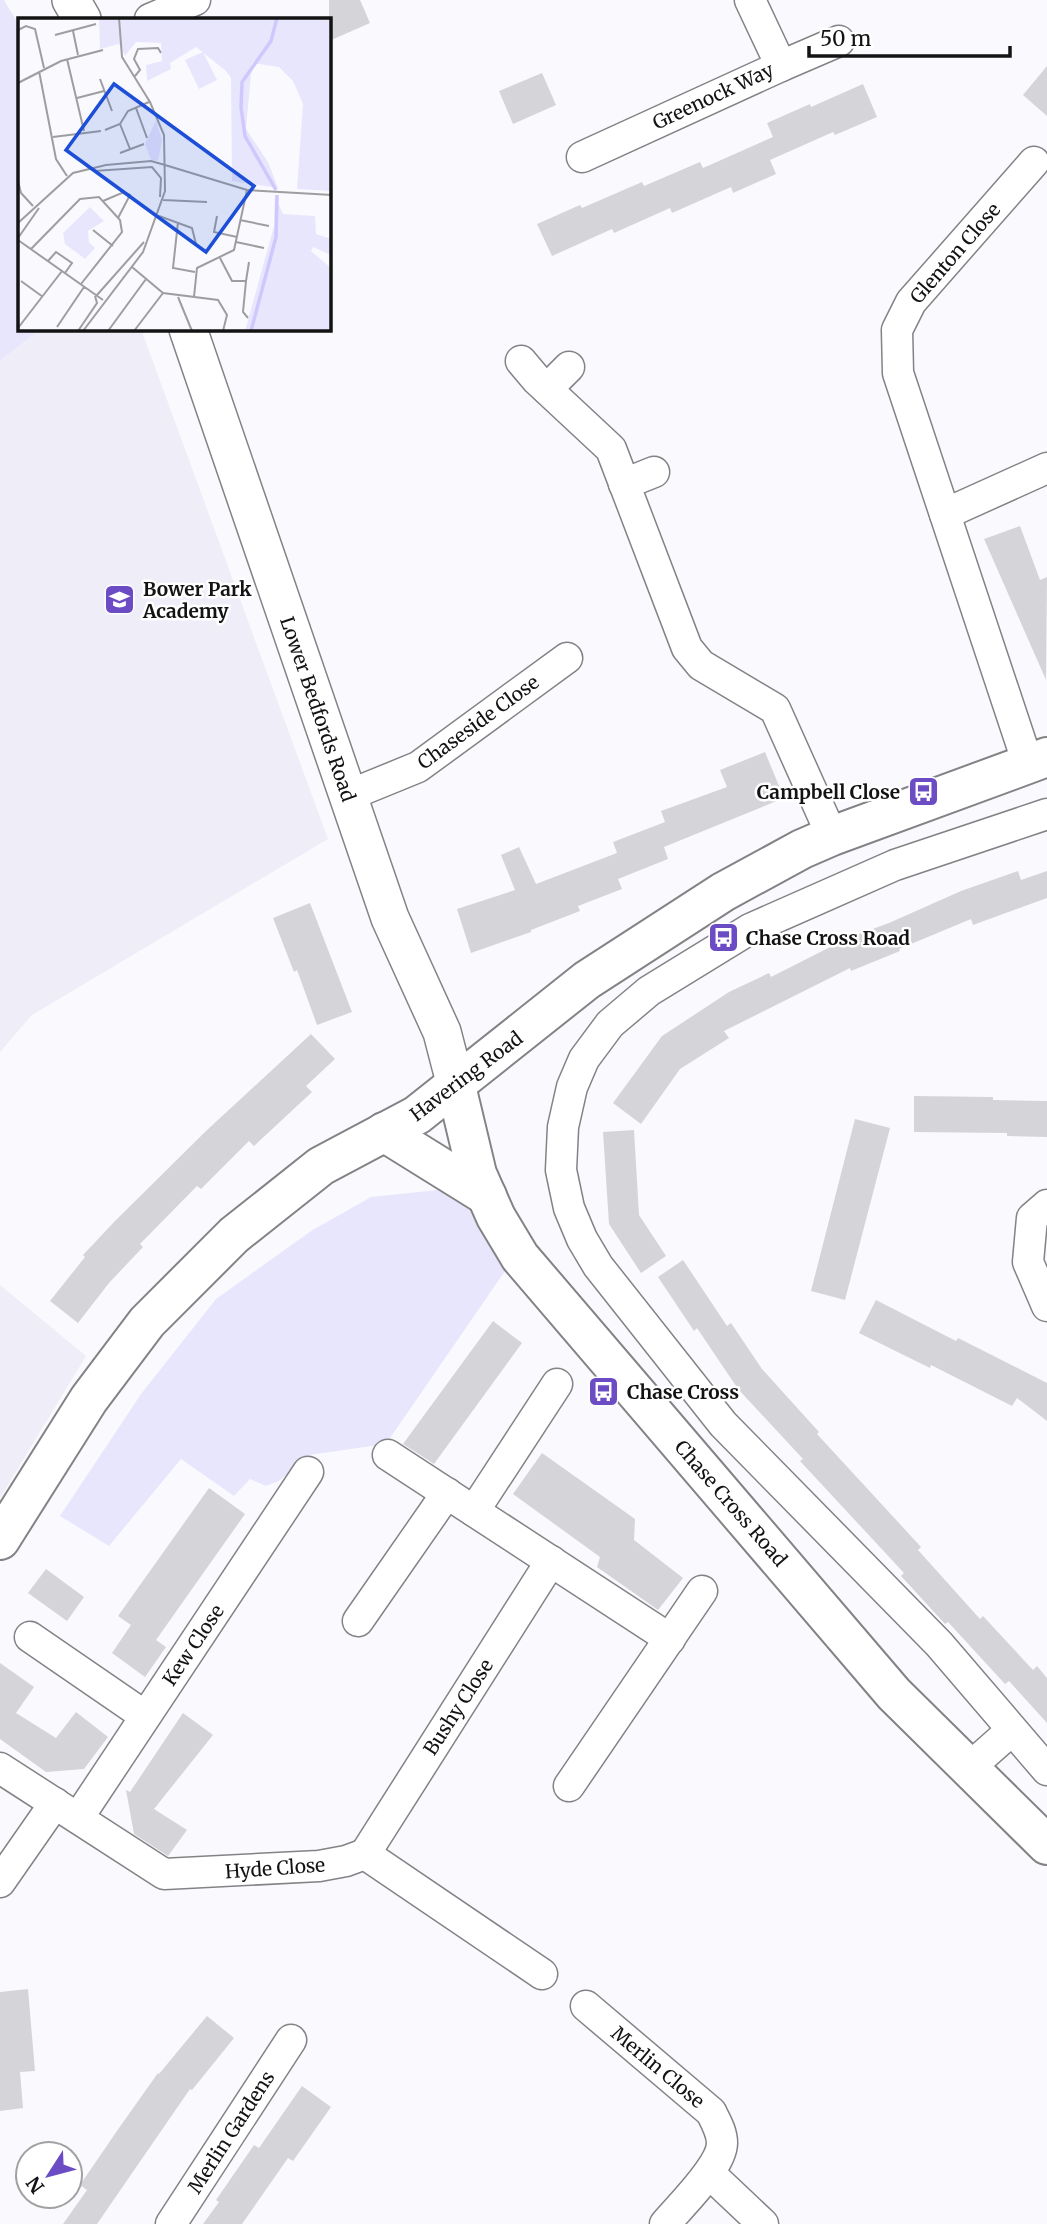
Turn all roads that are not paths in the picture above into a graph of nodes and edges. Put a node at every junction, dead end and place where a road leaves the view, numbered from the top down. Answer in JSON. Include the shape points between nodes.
{"nodes":[{"id":1,"x":71,"y":0,"type":"edge"},
{"id":2,"x":195,"y":0,"type":"edge"},
{"id":3,"x":750,"y":0,"type":"edge"},
{"id":4,"x":81,"y":18,"type":"edge"},
{"id":5,"x":152,"y":18,"type":"edge"},
{"id":6,"x":839,"y":41,"type":"dead end"},
{"id":7,"x":781,"y":66,"type":"junction"},
{"id":8,"x":582,"y":157,"type":"dead end"},
{"id":9,"x":1034,"y":162,"type":"dead end"},
{"id":10,"x":189,"y":331,"type":"edge"},
{"id":11,"x":521,"y":361,"type":"dead end"},
{"id":12,"x":569,"y":368,"type":"dead end"},
{"id":13,"x":547,"y":389,"type":"junction"},
{"id":14,"x":1047,"y":468,"type":"edge"},
{"id":15,"x":654,"y":472,"type":"dead end"},
{"id":16,"x":624,"y":484,"type":"junction"},
{"id":17,"x":944,"y":514,"type":"junction"},
{"id":18,"x":567,"y":658,"type":"dead end"},
{"id":19,"x":1038,"y":761,"type":"edge"},
{"id":20,"x":347,"y":796,"type":"junction"},
{"id":21,"x":1047,"y":814,"type":"edge"},
{"id":22,"x":832,"y":836,"type":"junction"},
{"id":23,"x":456,"y":1086,"type":"junction"},
{"id":24,"x":384,"y":1132,"type":"junction"},
{"id":25,"x":486,"y":1196,"type":"junction"},
{"id":26,"x":1047,"y":1205,"type":"edge"},
{"id":27,"x":1047,"y":1306,"type":"edge"},
{"id":28,"x":556,"y":1384,"type":"dead end"},
{"id":29,"x":388,"y":1455,"type":"dead end"},
{"id":30,"x":308,"y":1472,"type":"dead end"},
{"id":31,"x":447,"y":1493,"type":"junction"},
{"id":32,"x":474,"y":1511,"type":"junction"},
{"id":33,"x":0,"y":1540,"type":"edge"},
{"id":34,"x":551,"y":1561,"type":"junction"},
{"id":35,"x":702,"y":1591,"type":"dead end"},
{"id":36,"x":358,"y":1621,"type":"dead end"},
{"id":37,"x":30,"y":1637,"type":"dead end"},
{"id":38,"x":670,"y":1639,"type":"junction"},
{"id":39,"x":145,"y":1716,"type":"junction"},
{"id":40,"x":1012,"y":1730,"type":"junction"},
{"id":41,"x":0,"y":1768,"type":"edge"},
{"id":42,"x":969,"y":1768,"type":"junction"},
{"id":43,"x":1047,"y":1770,"type":"edge"},
{"id":44,"x":569,"y":1786,"type":"dead end"},
{"id":45,"x":66,"y":1810,"type":"junction"},
{"id":46,"x":1047,"y":1845,"type":"edge"},
{"id":47,"x":365,"y":1854,"type":"junction"},
{"id":48,"x":0,"y":1882,"type":"edge"},
{"id":49,"x":542,"y":1974,"type":"dead end"},
{"id":50,"x":586,"y":2006,"type":"dead end"},
{"id":51,"x":291,"y":2040,"type":"dead end"},
{"id":52,"x":709,"y":2173,"type":"junction"},
{"id":53,"x":171,"y":2224,"type":"edge"},
{"id":54,"x":665,"y":2224,"type":"edge"},
{"id":55,"x":763,"y":2224,"type":"edge"}],
"edges":[{"from":1,"to":4,"type":"street"},
{"from":2,"to":5,"type":"street"},
{"from":3,"to":7,"type":"street","name":"Greenock Way"},
{"from":6,"to":7,"type":"street"},
{"from":7,"to":8,"type":"street","name":"Greenock Way"},
{"from":9,"to":17,"type":"street","name":"Glenton Close","via":[[911,302],[897,330],[898,373]]},
{"from":10,"to":20,"type":"street","name":"Lower Bedfords Road"},
{"from":11,"to":13,"type":"street"},
{"from":12,"to":13,"type":"street"},
{"from":13,"to":16,"type":"street","via":[[611,449]]},
{"from":14,"to":17,"type":"street"},
{"from":15,"to":16,"type":"street"},
{"from":16,"to":22,"type":"street","via":[[687,648],[701,665],[775,709]]},
{"from":17,"to":19,"type":"street","name":"Glenton Close"},
{"from":18,"to":20,"type":"street","name":"Chaseside Close","via":[[418,767]]},
{"from":19,"to":22,"type":"main road","name":"Havering Road"},
{"from":20,"to":23,"type":"street","name":"Lower Bedfords Road","via":[[390,918],[442,1032]]},
{"from":21,"to":40,"type":"street","via":[[895,865],[750,929],[649,991],[610,1024],[584,1059],[563,1127],[561,1170],[569,1208],[598,1266],[723,1424],[939,1644]]},
{"from":22,"to":23,"type":"main road","name":"Havering Road","via":[[723,892],[587,981]]},
{"from":23,"to":24,"type":"main road","name":"Havering Road"},
{"from":23,"to":25,"type":"main road","name":"Chase Cross Road"},
{"from":24,"to":25,"type":"main road"},
{"from":24,"to":33,"type":"main road","name":"Havering Road","via":[[321,1166],[234,1235],[147,1322],[89,1399]]},
{"from":25,"to":42,"type":"main road","name":"Chase Cross Road","via":[[520,1257],[894,1694]]},
{"from":26,"to":27,"type":"street","via":[[1032,1218],[1028,1262]]},
{"from":28,"to":32,"type":"street"},
{"from":29,"to":31,"type":"street"},
{"from":30,"to":39,"type":"street","name":"Kew Close"},
{"from":31,"to":32,"type":"street"},
{"from":31,"to":36,"type":"street"},
{"from":32,"to":34,"type":"street"},
{"from":34,"to":38,"type":"street"},
{"from":34,"to":47,"type":"street","name":"Bushy Close"},
{"from":35,"to":38,"type":"street"},
{"from":37,"to":39,"type":"street"},
{"from":38,"to":44,"type":"street"},
{"from":39,"to":45,"type":"street","name":"Kew Close"},
{"from":40,"to":42,"type":"street"},
{"from":40,"to":43,"type":"street"},
{"from":41,"to":45,"type":"street","name":"Hyde Close"},
{"from":42,"to":46,"type":"main road","name":"Chase Cross Road"},
{"from":45,"to":47,"type":"street","name":"Hyde Close","via":[[164,1874],[319,1866]]},
{"from":45,"to":48,"type":"street","name":"Kew Close"},
{"from":47,"to":49,"type":"street"},
{"from":50,"to":52,"type":"street","name":"Merlin Close","via":[[711,2112],[722,2146]]},
{"from":51,"to":53,"type":"street","name":"Merlin Gardens"},
{"from":52,"to":54,"type":"street"},
{"from":52,"to":55,"type":"street"}]}
